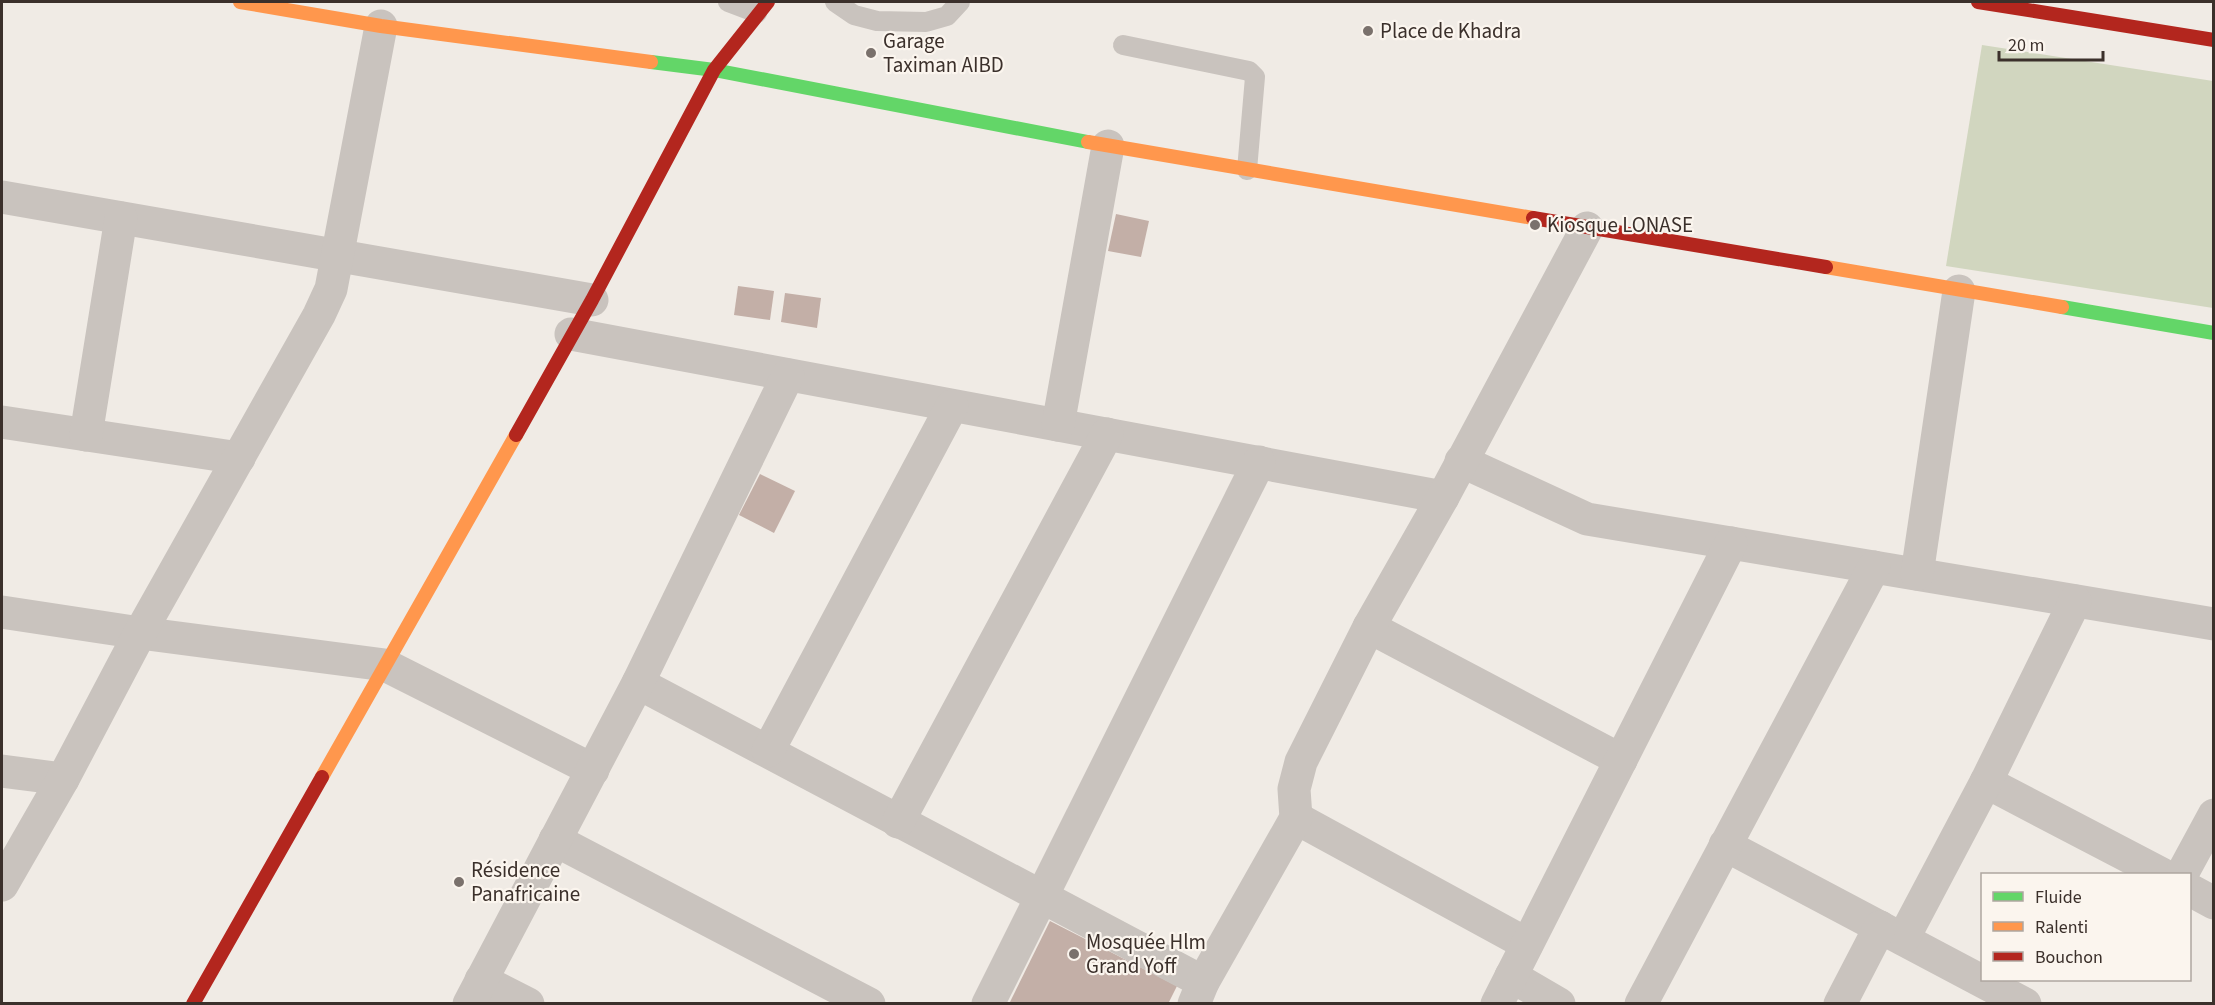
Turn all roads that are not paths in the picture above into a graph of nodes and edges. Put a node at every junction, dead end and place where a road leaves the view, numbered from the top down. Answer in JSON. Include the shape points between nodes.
{"nodes":[{"id":1,"x":240,"y":2,"type":"edge"},
{"id":2,"x":728,"y":2,"type":"edge"},
{"id":3,"x":835,"y":2,"type":"edge"},
{"id":4,"x":960,"y":2,"type":"edge"},
{"id":5,"x":1978,"y":2,"type":"edge"},
{"id":6,"x":762,"y":8,"type":"edge"},
{"id":7,"x":381,"y":26,"type":"junction"},
{"id":8,"x":2214,"y":40,"type":"edge"},
{"id":9,"x":1124,"y":45,"type":"dead end"},
{"id":10,"x":714,"y":70,"type":"junction"},
{"id":11,"x":1108,"y":146,"type":"junction"},
{"id":12,"x":1247,"y":170,"type":"junction"},
{"id":13,"x":2,"y":197,"type":"edge"},
{"id":14,"x":121,"y":218,"type":"junction"},
{"id":15,"x":1587,"y":228,"type":"junction"},
{"id":16,"x":337,"y":256,"type":"junction"},
{"id":17,"x":1959,"y":291,"type":"junction"},
{"id":18,"x":592,"y":300,"type":"junction"},
{"id":19,"x":2214,"y":333,"type":"edge"},
{"id":20,"x":571,"y":334,"type":"junction"},
{"id":21,"x":788,"y":375,"type":"junction"},
{"id":22,"x":952,"y":406,"type":"junction"},
{"id":23,"x":2,"y":422,"type":"edge"},
{"id":24,"x":1058,"y":425,"type":"junction"},
{"id":25,"x":1107,"y":434,"type":"junction"},
{"id":26,"x":86,"y":435,"type":"junction"},
{"id":27,"x":239,"y":458,"type":"junction"},
{"id":28,"x":1461,"y":461,"type":"junction"},
{"id":29,"x":1259,"y":462,"type":"junction"},
{"id":30,"x":1443,"y":497,"type":"junction"},
{"id":31,"x":1731,"y":543,"type":"junction"},
{"id":32,"x":1874,"y":567,"type":"junction"},
{"id":33,"x":1917,"y":574,"type":"junction"},
{"id":34,"x":2076,"y":601,"type":"junction"},
{"id":35,"x":2,"y":612,"type":"edge"},
{"id":36,"x":2214,"y":624,"type":"edge"},
{"id":37,"x":1369,"y":627,"type":"junction"},
{"id":38,"x":140,"y":633,"type":"junction"},
{"id":39,"x":385,"y":665,"type":"junction"},
{"id":40,"x":638,"y":683,"type":"junction"},
{"id":41,"x":768,"y":751,"type":"junction"},
{"id":42,"x":1621,"y":760,"type":"junction"},
{"id":43,"x":593,"y":770,"type":"junction"},
{"id":44,"x":2,"y":771,"type":"edge"},
{"id":45,"x":63,"y":779,"type":"junction"},
{"id":46,"x":1986,"y":782,"type":"junction"},
{"id":47,"x":2214,"y":815,"type":"edge"},
{"id":48,"x":1296,"y":818,"type":"junction"},
{"id":49,"x":898,"y":822,"type":"junction"},
{"id":50,"x":555,"y":840,"type":"junction"},
{"id":51,"x":1725,"y":845,"type":"junction"},
{"id":52,"x":2160,"y":873,"type":"edge"},
{"id":53,"x":2183,"y":873,"type":"edge"},
{"id":54,"x":2,"y":885,"type":"edge"},
{"id":55,"x":2191,"y":891,"type":"edge"},
{"id":56,"x":1040,"y":898,"type":"junction"},
{"id":57,"x":2214,"y":903,"type":"edge"},
{"id":58,"x":1891,"y":933,"type":"junction"},
{"id":59,"x":1527,"y":944,"type":"junction"},
{"id":60,"x":1504,"y":990,"type":"edge"},
{"id":61,"x":475,"y":992,"type":"edge"},
{"id":62,"x":1196,"y":998,"type":"edge"},
{"id":63,"x":2013,"y":1001,"type":"edge"},
{"id":64,"x":193,"y":1004,"type":"edge"},
{"id":65,"x":528,"y":1004,"type":"edge"},
{"id":66,"x":869,"y":1004,"type":"edge"},
{"id":67,"x":988,"y":1004,"type":"edge"},
{"id":68,"x":1559,"y":1004,"type":"edge"},
{"id":69,"x":1641,"y":1004,"type":"edge"},
{"id":70,"x":1840,"y":1004,"type":"edge"}],
"edges":[{"from":1,"to":7,"type":"main road"},
{"from":2,"to":6,"type":"lane"},
{"from":3,"to":4,"type":"lane","via":[[854,15],[877,21],[926,22],[947,16]]},
{"from":5,"to":8,"type":"main road"},
{"from":6,"to":10,"type":"main road"},
{"from":7,"to":10,"type":"main road"},
{"from":7,"to":16,"type":"street"},
{"from":9,"to":12,"type":"lane","via":[[1249,72],[1255,77]]},
{"from":10,"to":11,"type":"main road"},
{"from":10,"to":18,"type":"main road"},
{"from":11,"to":12,"type":"main road"},
{"from":11,"to":24,"type":"street"},
{"from":12,"to":15,"type":"main road"},
{"from":13,"to":14,"type":"street"},
{"from":14,"to":16,"type":"street"},
{"from":14,"to":26,"type":"street"},
{"from":15,"to":17,"type":"main road"},
{"from":15,"to":28,"type":"street"},
{"from":16,"to":18,"type":"street"},
{"from":16,"to":27,"type":"street","via":[[331,288],[320,315]]},
{"from":17,"to":19,"type":"main road"},
{"from":17,"to":33,"type":"street"},
{"from":18,"to":20,"type":"main road"},
{"from":20,"to":21,"type":"street"},
{"from":20,"to":39,"type":"main road"},
{"from":21,"to":22,"type":"street"},
{"from":21,"to":40,"type":"street"},
{"from":22,"to":24,"type":"street"},
{"from":22,"to":41,"type":"street"},
{"from":23,"to":26,"type":"street"},
{"from":24,"to":25,"type":"street"},
{"from":25,"to":29,"type":"street"},
{"from":25,"to":49,"type":"street"},
{"from":26,"to":27,"type":"street"},
{"from":27,"to":38,"type":"street"},
{"from":28,"to":30,"type":"street"},
{"from":28,"to":31,"type":"street","via":[[1587,519]]},
{"from":29,"to":30,"type":"street"},
{"from":29,"to":56,"type":"street"},
{"from":30,"to":37,"type":"street"},
{"from":31,"to":32,"type":"street"},
{"from":31,"to":42,"type":"street"},
{"from":32,"to":33,"type":"street"},
{"from":32,"to":51,"type":"street"},
{"from":33,"to":34,"type":"street"},
{"from":34,"to":36,"type":"street"},
{"from":34,"to":46,"type":"street"},
{"from":35,"to":38,"type":"street"},
{"from":37,"to":42,"type":"street"},
{"from":37,"to":48,"type":"street","via":[[1300,762],[1294,789]]},
{"from":38,"to":39,"type":"street"},
{"from":38,"to":45,"type":"street"},
{"from":39,"to":43,"type":"street"},
{"from":39,"to":64,"type":"main road"},
{"from":40,"to":41,"type":"street"},
{"from":40,"to":43,"type":"street"},
{"from":41,"to":49,"type":"street"},
{"from":42,"to":59,"type":"street"},
{"from":43,"to":50,"type":"street"},
{"from":44,"to":45,"type":"street"},
{"from":45,"to":54,"type":"street"},
{"from":46,"to":52,"type":"street"},
{"from":46,"to":58,"type":"street"},
{"from":47,"to":53,"type":"street"},
{"from":48,"to":59,"type":"street"},
{"from":48,"to":62,"type":"street"},
{"from":49,"to":56,"type":"street"},
{"from":50,"to":61,"type":"street"},
{"from":50,"to":66,"type":"street"},
{"from":51,"to":58,"type":"street"},
{"from":51,"to":69,"type":"street"},
{"from":55,"to":57,"type":"street"},
{"from":56,"to":62,"type":"street"},
{"from":56,"to":67,"type":"street"},
{"from":58,"to":63,"type":"street"},
{"from":58,"to":70,"type":"street"},
{"from":59,"to":60,"type":"street"},
{"from":60,"to":68,"type":"street"},
{"from":61,"to":65,"type":"street"}]}
